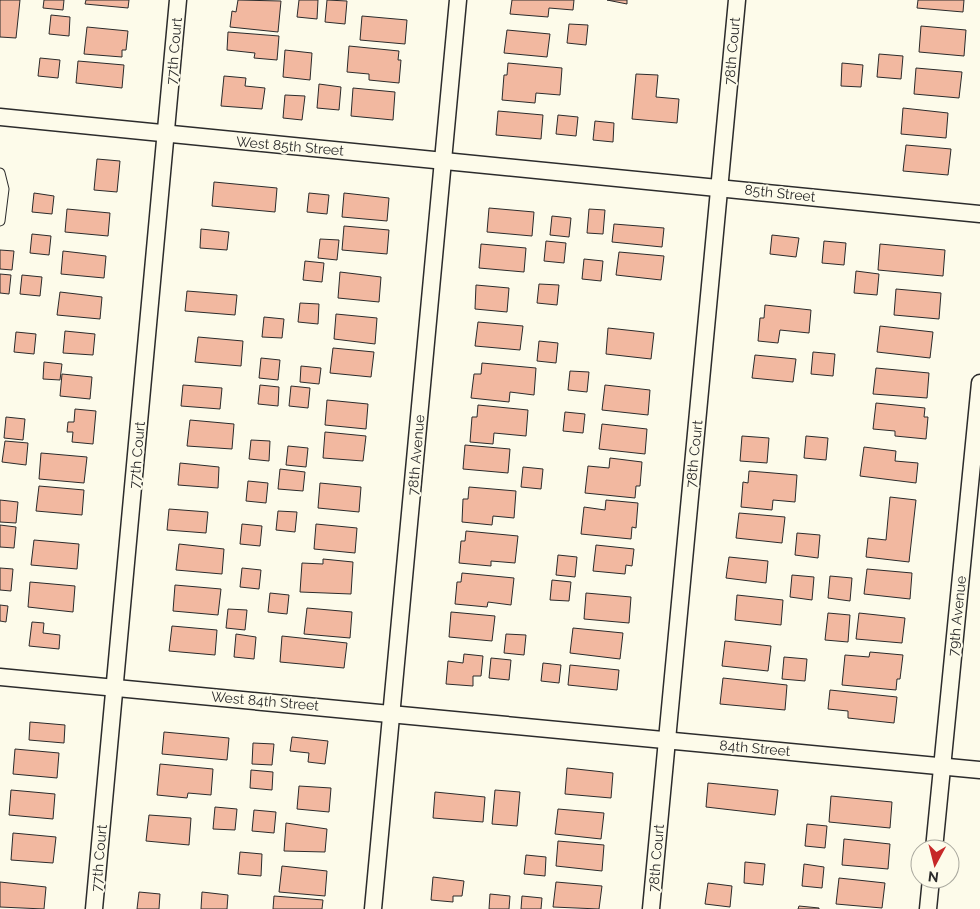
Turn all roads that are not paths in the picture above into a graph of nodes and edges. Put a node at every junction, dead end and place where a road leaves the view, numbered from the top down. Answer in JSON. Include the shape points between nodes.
{"nodes":[{"id":1,"x":178,"y":0,"type":"edge"},
{"id":2,"x":458,"y":0,"type":"edge"},
{"id":3,"x":737,"y":0,"type":"edge"},
{"id":4,"x":0,"y":117,"type":"edge"},
{"id":5,"x":166,"y":134,"type":"junction"},
{"id":6,"x":443,"y":160,"type":"junction"},
{"id":7,"x":0,"y":172,"type":"edge"},
{"id":8,"x":580,"y":174,"type":"joint"},
{"id":9,"x":720,"y":187,"type":"junction"},
{"id":10,"x":980,"y":214,"type":"edge"},
{"id":11,"x":0,"y":221,"type":"edge"},
{"id":12,"x":980,"y":383,"type":"edge"},
{"id":13,"x":0,"y":676,"type":"edge"},
{"id":14,"x":115,"y":687,"type":"junction"},
{"id":15,"x":392,"y":713,"type":"junction"},
{"id":16,"x":530,"y":727,"type":"joint"},
{"id":17,"x":666,"y":740,"type":"junction"},
{"id":18,"x":943,"y":766,"type":"junction"},
{"id":19,"x":980,"y":770,"type":"edge"},
{"id":20,"x":935,"y":839,"type":"edge"},
{"id":21,"x":930,"y":889,"type":"edge"},
{"id":22,"x":94,"y":909,"type":"edge"},
{"id":23,"x":373,"y":909,"type":"edge"},
{"id":24,"x":651,"y":909,"type":"edge"},
{"id":25,"x":928,"y":909,"type":"edge"}],
"edges":[{"from":1,"to":5,"type":"street","name":"77th Court"},
{"from":2,"to":6,"type":"street","name":"78th Avenue"},
{"from":3,"to":9,"type":"street","name":"78th Court"},
{"from":4,"to":5,"type":"street","name":"West 85th Street"},
{"from":5,"to":6,"type":"street","name":"West 85th Street"},
{"from":5,"to":14,"type":"street","name":"77th Court"},
{"from":6,"to":8,"type":"street","name":"West 85th Street"},
{"from":6,"to":15,"type":"street","name":"78th Avenue"},
{"from":7,"to":11,"type":"lane","via":[[4,189]]},
{"from":8,"to":9,"type":"street","name":"85th Street"},
{"from":9,"to":10,"type":"street","name":"85th Street"},
{"from":9,"to":17,"type":"street","name":"78th Court"},
{"from":12,"to":18,"type":"street","name":"79th Avenue"},
{"from":13,"to":14,"type":"street","name":"West 84th Street"},
{"from":14,"to":15,"type":"street","name":"West 84th Street"},
{"from":14,"to":22,"type":"street","name":"77th Court"},
{"from":15,"to":16,"type":"street","name":"West 84th Street"},
{"from":15,"to":23,"type":"street","name":"78th Avenue"},
{"from":16,"to":17,"type":"street","name":"84th Street"},
{"from":17,"to":18,"type":"street","name":"84th Street"},
{"from":17,"to":24,"type":"street","name":"78th Court"},
{"from":18,"to":19,"type":"street","name":"84th Street"},
{"from":18,"to":20,"type":"street","name":"79th Avenue"},
{"from":21,"to":25,"type":"street"}]}
